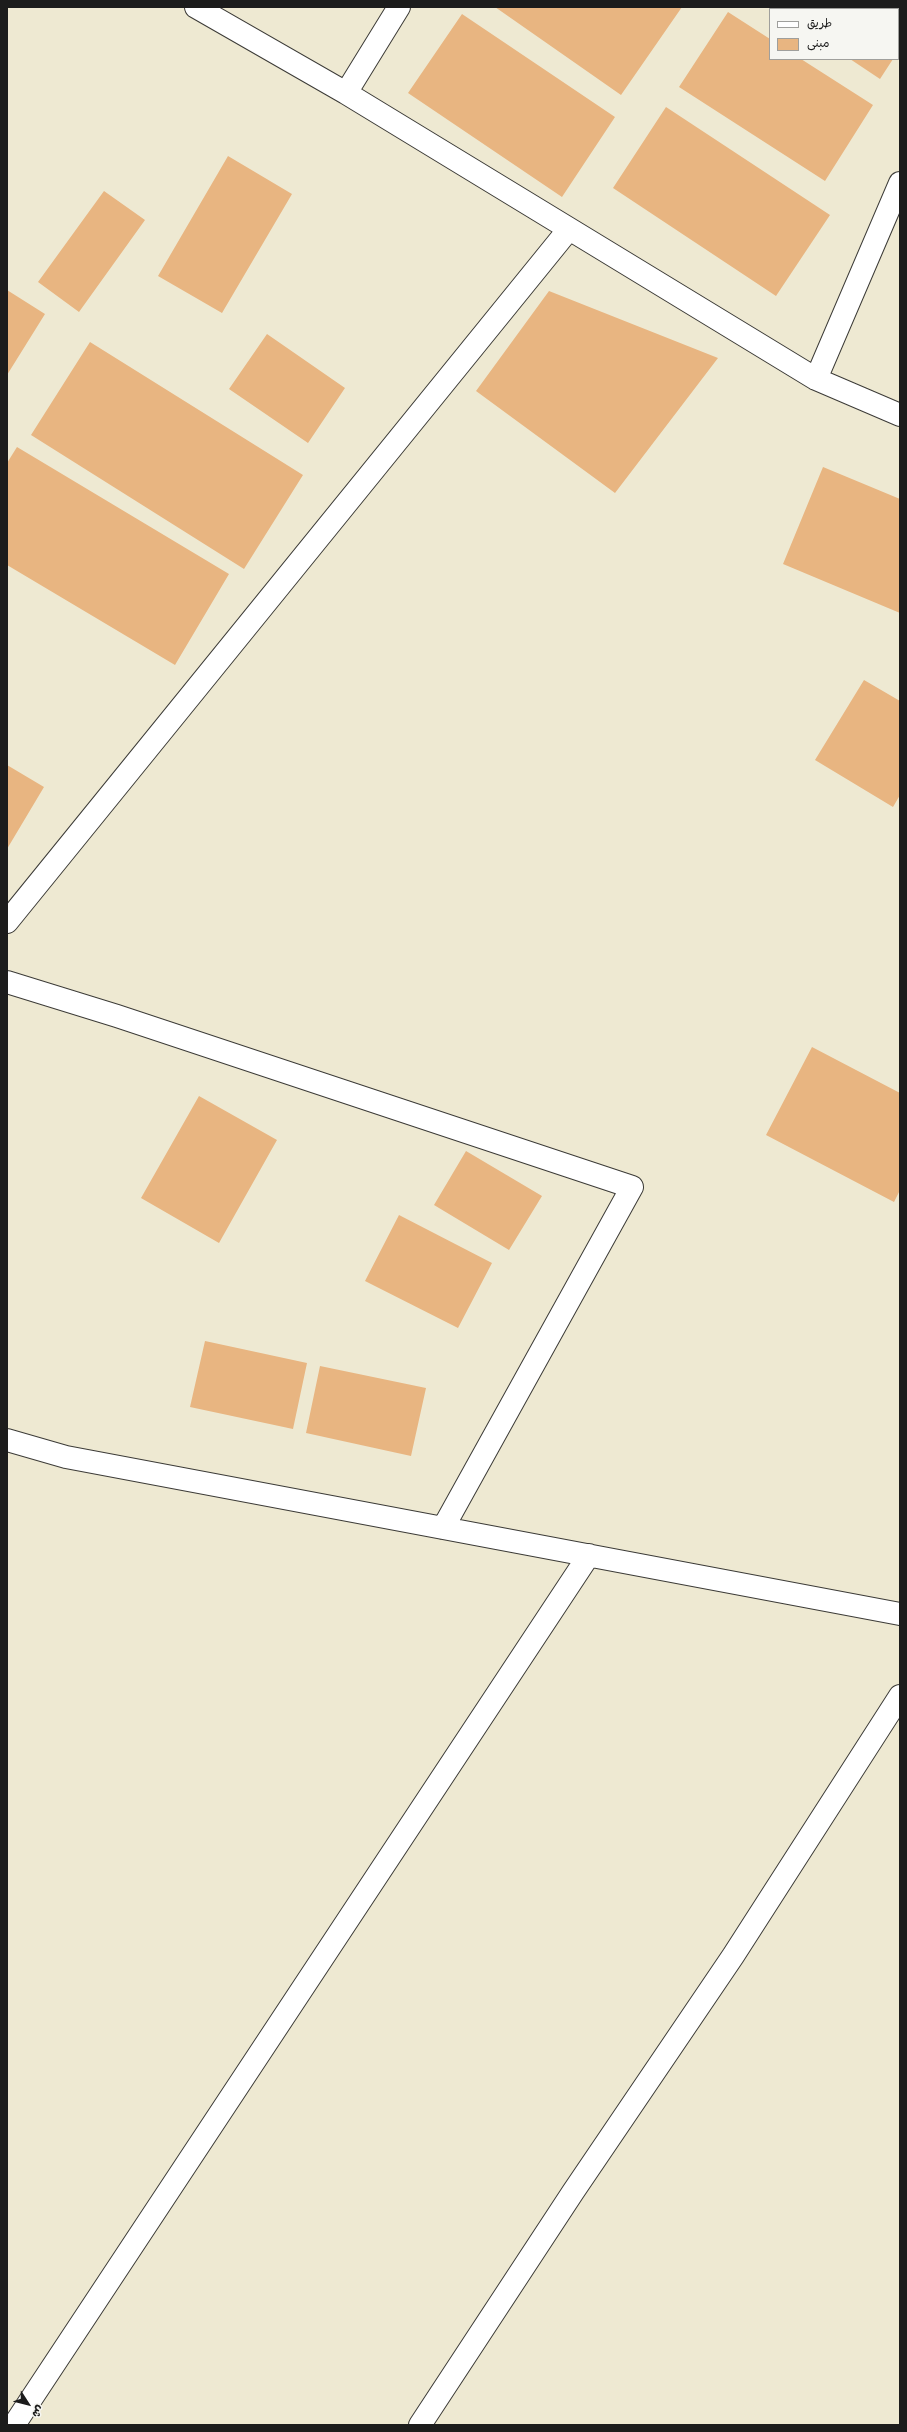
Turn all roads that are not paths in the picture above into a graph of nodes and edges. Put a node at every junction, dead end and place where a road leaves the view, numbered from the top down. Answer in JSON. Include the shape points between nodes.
{"nodes":[{"id":1,"x":196,"y":7,"type":"edge"},
{"id":2,"x":399,"y":7,"type":"edge"},
{"id":3,"x":346,"y":93,"type":"junction"},
{"id":4,"x":900,"y":183,"type":"edge"},
{"id":5,"x":569,"y":229,"type":"junction"},
{"id":6,"x":816,"y":379,"type":"junction"},
{"id":7,"x":900,"y":415,"type":"edge"},
{"id":8,"x":7,"y":922,"type":"edge"},
{"id":9,"x":7,"y":982,"type":"edge"},
{"id":10,"x":7,"y":1440,"type":"edge"},
{"id":11,"x":443,"y":1528,"type":"junction"},
{"id":12,"x":590,"y":1555,"type":"junction"},
{"id":13,"x":900,"y":1614,"type":"edge"},
{"id":14,"x":900,"y":1696,"type":"edge"},
{"id":15,"x":14,"y":2425,"type":"edge"},
{"id":16,"x":420,"y":2425,"type":"edge"}],
"edges":[{"from":1,"to":3,"type":"street"},
{"from":2,"to":3,"type":"street"},
{"from":3,"to":5,"type":"street"},
{"from":4,"to":6,"type":"street"},
{"from":5,"to":6,"type":"street"},
{"from":5,"to":8,"type":"street"},
{"from":6,"to":7,"type":"street"},
{"from":9,"to":11,"type":"street","via":[[632,1187]]},
{"from":10,"to":11,"type":"street","via":[[66,1457]]},
{"from":11,"to":12,"type":"street"},
{"from":12,"to":13,"type":"street"},
{"from":12,"to":15,"type":"street"},
{"from":14,"to":16,"type":"street","via":[[734,1956],[577,2186]]}]}
